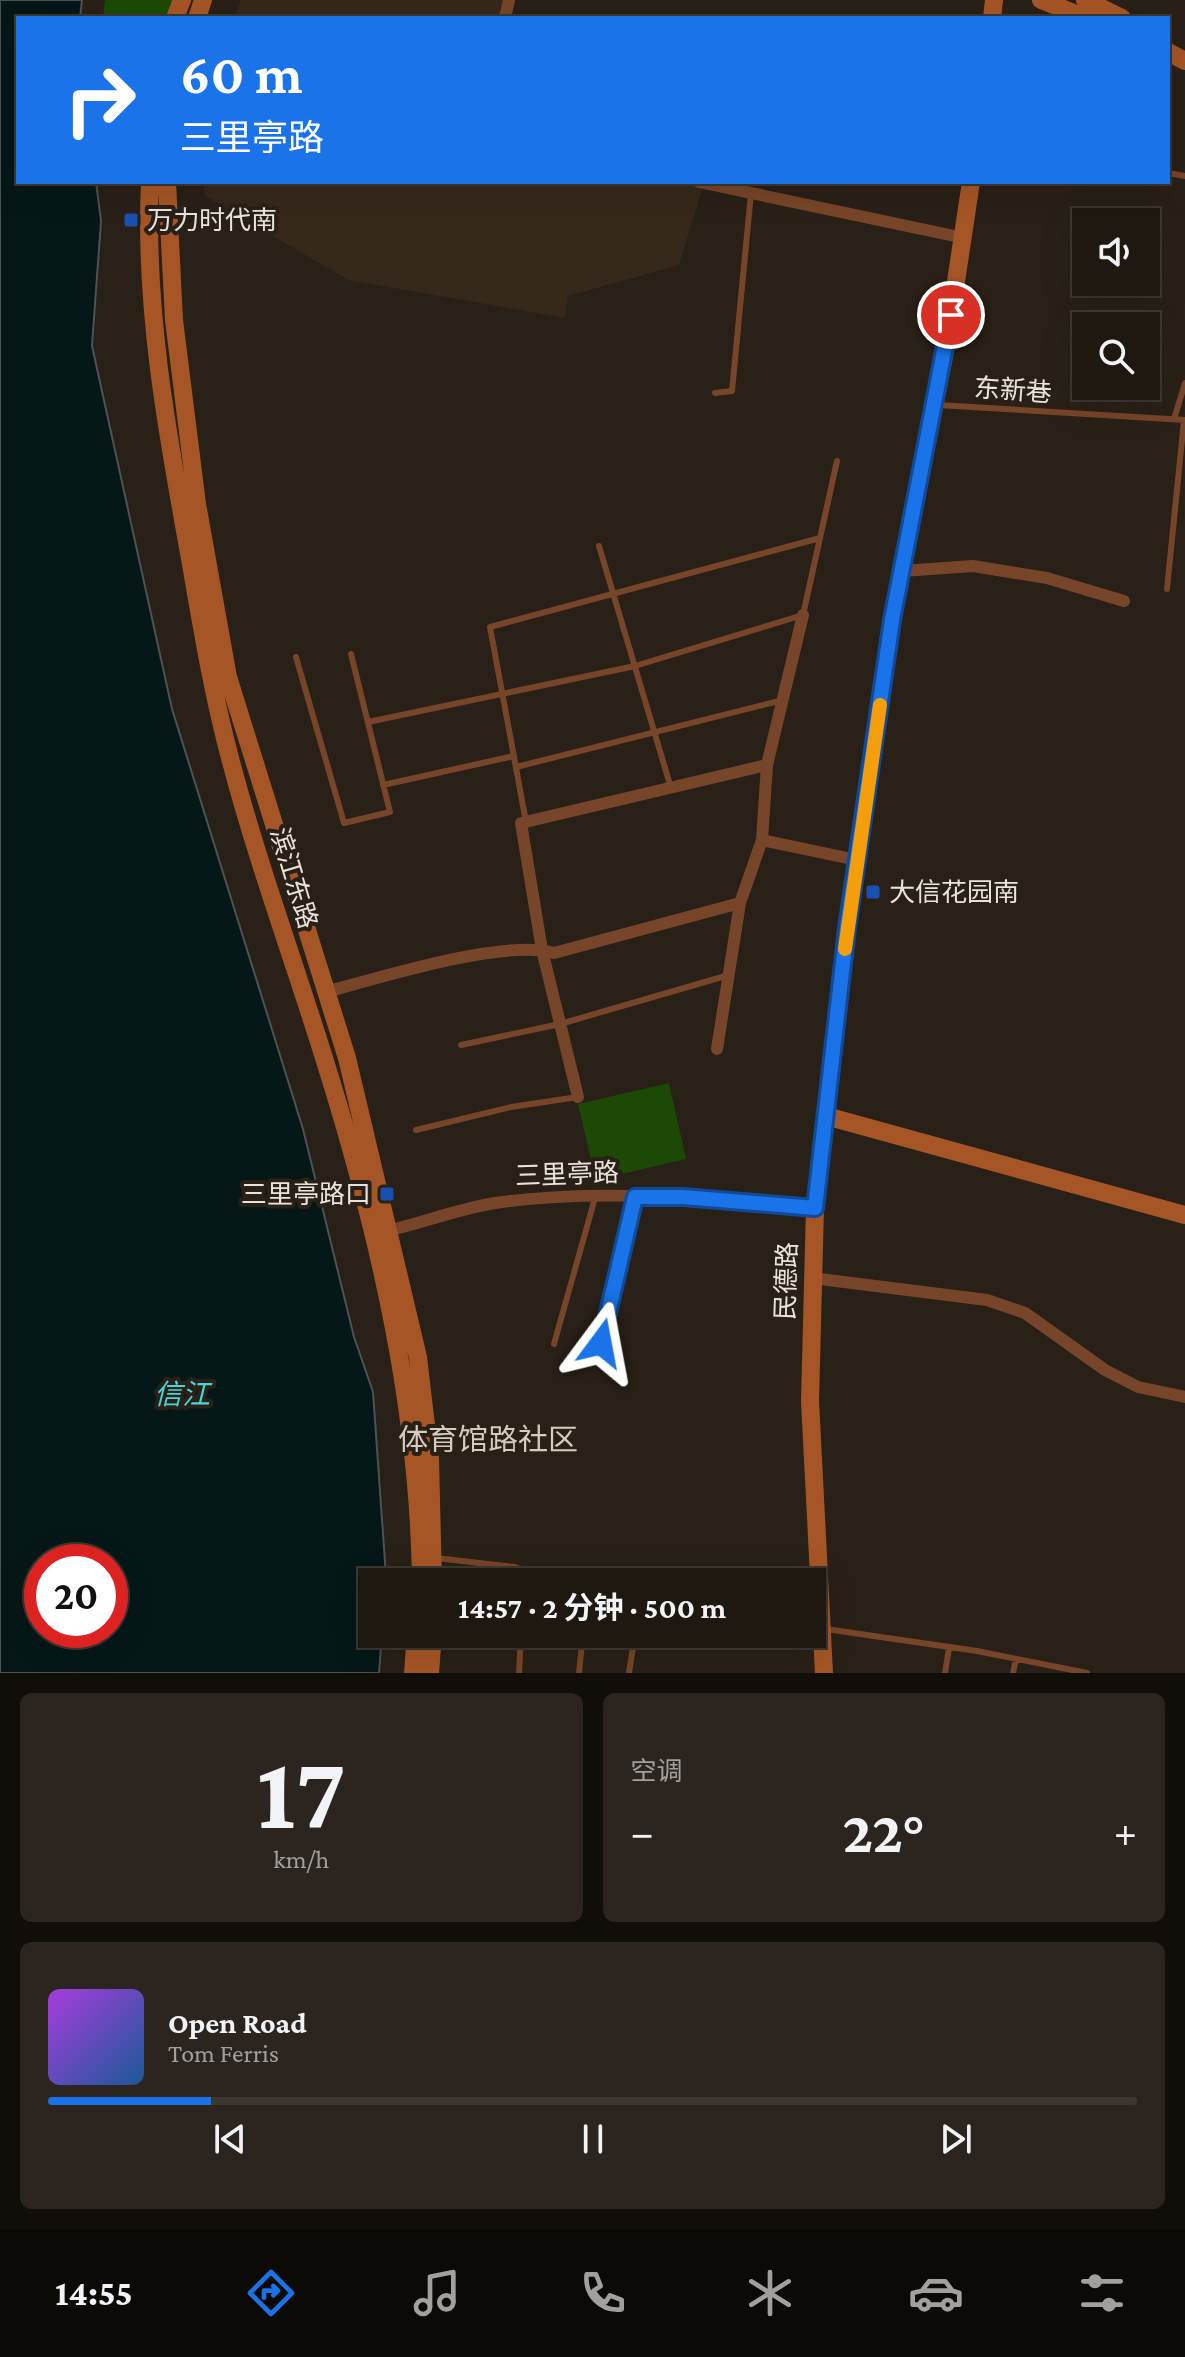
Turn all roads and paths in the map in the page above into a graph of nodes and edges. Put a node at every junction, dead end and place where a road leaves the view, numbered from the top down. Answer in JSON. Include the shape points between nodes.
{"nodes":[{"id":1,"x":1041,"y":0,"type":"edge"},
{"id":2,"x":1085,"y":0,"type":"edge"},
{"id":3,"x":1081,"y":16,"type":"edge"},
{"id":4,"x":1118,"y":16,"type":"edge"},
{"id":5,"x":150,"y":184,"type":"edge"},
{"id":6,"x":167,"y":184,"type":"edge"},
{"id":7,"x":708,"y":184,"type":"edge"},
{"id":8,"x":971,"y":184,"type":"edge"},
{"id":9,"x":751,"y":193,"type":"junction"},
{"id":10,"x":964,"y":238,"type":"junction"},
{"id":11,"x":1185,"y":383,"type":"edge"},
{"id":12,"x":715,"y":393,"type":"dead end"},
{"id":13,"x":934,"y":405,"type":"junction"},
{"id":14,"x":1174,"y":419,"type":"junction"},
{"id":15,"x":1184,"y":420,"type":"edge"},
{"id":16,"x":837,"y":461,"type":"dead end"},
{"id":17,"x":820,"y":538,"type":"junction"},
{"id":18,"x":599,"y":546,"type":"dead end"},
{"id":19,"x":902,"y":571,"type":"junction"},
{"id":20,"x":1167,"y":589,"type":"dead end"},
{"id":21,"x":612,"y":596,"type":"junction"},
{"id":22,"x":1124,"y":601,"type":"dead end"},
{"id":23,"x":803,"y":615,"type":"junction"},
{"id":24,"x":351,"y":654,"type":"dead end"},
{"id":25,"x":296,"y":657,"type":"dead end"},
{"id":26,"x":635,"y":666,"type":"junction"},
{"id":27,"x":503,"y":694,"type":"junction"},
{"id":28,"x":783,"y":700,"type":"junction"},
{"id":29,"x":368,"y":722,"type":"junction"},
{"id":30,"x":654,"y":732,"type":"junction"},
{"id":31,"x":514,"y":756,"type":"junction"},
{"id":32,"x":767,"y":765,"type":"junction"},
{"id":33,"x":516,"y":767,"type":"junction"},
{"id":34,"x":383,"y":785,"type":"junction"},
{"id":35,"x":671,"y":788,"type":"junction"},
{"id":36,"x":526,"y":822,"type":"junction"},
{"id":37,"x":762,"y":840,"type":"junction"},
{"id":38,"x":857,"y":860,"type":"junction"},
{"id":39,"x":740,"y":903,"type":"junction"},
{"id":40,"x":542,"y":950,"type":"junction"},
{"id":41,"x":729,"y":975,"type":"junction"},
{"id":42,"x":326,"y":992,"type":"junction"},
{"id":43,"x":560,"y":1024,"type":"junction"},
{"id":44,"x":461,"y":1045,"type":"dead end"},
{"id":45,"x":717,"y":1049,"type":"dead end"},
{"id":46,"x":578,"y":1097,"type":"joint"},
{"id":47,"x":826,"y":1116,"type":"junction"},
{"id":48,"x":416,"y":1130,"type":"dead end"},
{"id":49,"x":635,"y":1197,"type":"junction"},
{"id":50,"x":595,"y":1198,"type":"junction"},
{"id":51,"x":815,"y":1208,"type":"junction"},
{"id":52,"x":1185,"y":1215,"type":"edge"},
{"id":53,"x":380,"y":1232,"type":"junction"},
{"id":54,"x":812,"y":1278,"type":"junction"},
{"id":55,"x":601,"y":1343,"type":"dead end"},
{"id":56,"x":554,"y":1344,"type":"dead end"},
{"id":57,"x":1185,"y":1397,"type":"edge"},
{"id":58,"x":426,"y":1558,"type":"junction"},
{"id":59,"x":424,"y":1568,"type":"edge"},
{"id":60,"x":429,"y":1568,"type":"edge"},
{"id":61,"x":503,"y":1568,"type":"edge"},
{"id":62,"x":815,"y":1568,"type":"edge"},
{"id":63,"x":826,"y":1629,"type":"edge"},
{"id":64,"x":415,"y":1648,"type":"edge"},
{"id":65,"x":432,"y":1648,"type":"edge"},
{"id":66,"x":520,"y":1648,"type":"edge"},
{"id":67,"x":582,"y":1648,"type":"edge"},
{"id":68,"x":633,"y":1648,"type":"edge"},
{"id":69,"x":820,"y":1648,"type":"edge"},
{"id":70,"x":949,"y":1648,"type":"junction"},
{"id":71,"x":1016,"y":1659,"type":"junction"},
{"id":72,"x":413,"y":1673,"type":"edge"},
{"id":73,"x":430,"y":1673,"type":"edge"},
{"id":74,"x":519,"y":1673,"type":"edge"},
{"id":75,"x":579,"y":1673,"type":"edge"},
{"id":76,"x":629,"y":1673,"type":"edge"},
{"id":77,"x":824,"y":1673,"type":"edge"},
{"id":78,"x":945,"y":1673,"type":"edge"},
{"id":79,"x":1013,"y":1673,"type":"edge"},
{"id":80,"x":1087,"y":1673,"type":"edge"}],
"edges":[{"from":1,"to":3,"type":"main road"},
{"from":2,"to":4,"type":"main road"},
{"from":5,"to":53,"type":"main road","name":"滨江东路","via":[[155,324],[172,462],[230,757]]},
{"from":6,"to":42,"type":"main road","name":"滨江东路","via":[[174,320],[195,489],[228,677]]},
{"from":7,"to":9,"type":"street"},
{"from":8,"to":10,"type":"main road","name":"民德路"},
{"from":9,"to":10,"type":"street"},
{"from":9,"to":12,"type":"lane","via":[[732,391]]},
{"from":10,"to":13,"type":"main road","name":"民德路"},
{"from":11,"to":14,"type":"lane"},
{"from":13,"to":14,"type":"lane","name":"东新巷"},
{"from":13,"to":19,"type":"main road","name":"民德路"},
{"from":14,"to":15,"type":"lane","name":"东新巷"},
{"from":15,"to":20,"type":"lane"},
{"from":16,"to":17,"type":"lane"},
{"from":17,"to":21,"type":"lane"},
{"from":17,"to":23,"type":"lane"},
{"from":18,"to":21,"type":"lane"},
{"from":19,"to":22,"type":"street","via":[[973,566],[1047,578]]},
{"from":19,"to":38,"type":"main road","name":"民德路"},
{"from":21,"to":26,"type":"lane"},
{"from":21,"to":27,"type":"lane","via":[[490,627]]},
{"from":23,"to":26,"type":"lane"},
{"from":23,"to":28,"type":"street"},
{"from":24,"to":29,"type":"lane"},
{"from":25,"to":34,"type":"lane","via":[[344,823],[390,812]]},
{"from":26,"to":27,"type":"lane"},
{"from":26,"to":30,"type":"lane"},
{"from":27,"to":29,"type":"lane"},
{"from":27,"to":31,"type":"lane"},
{"from":28,"to":30,"type":"lane"},
{"from":28,"to":32,"type":"street"},
{"from":29,"to":34,"type":"lane"},
{"from":30,"to":33,"type":"lane"},
{"from":30,"to":35,"type":"lane"},
{"from":31,"to":33,"type":"lane"},
{"from":31,"to":34,"type":"lane"},
{"from":32,"to":35,"type":"street"},
{"from":32,"to":37,"type":"street"},
{"from":33,"to":36,"type":"lane"},
{"from":35,"to":36,"type":"street"},
{"from":36,"to":40,"type":"street","via":[[521,823]]},
{"from":37,"to":38,"type":"street"},
{"from":37,"to":39,"type":"street"},
{"from":38,"to":47,"type":"main road","name":"民德路"},
{"from":39,"to":40,"type":"street","via":[[554,953]]},
{"from":39,"to":41,"type":"street"},
{"from":40,"to":42,"type":"street","via":[[478,956]]},
{"from":40,"to":43,"type":"street"},
{"from":41,"to":43,"type":"lane"},
{"from":41,"to":45,"type":"street"},
{"from":42,"to":53,"type":"main road","name":"滨江东路","via":[[347,1058]]},
{"from":43,"to":44,"type":"lane"},
{"from":43,"to":46,"type":"street"},
{"from":46,"to":48,"type":"lane"},
{"from":47,"to":51,"type":"main road","name":"民德路"},
{"from":47,"to":52,"type":"main road"},
{"from":49,"to":50,"type":"street","name":"三里亭路"},
{"from":49,"to":51,"type":"street","name":"三里亭路"},
{"from":49,"to":55,"type":"lane"},
{"from":50,"to":53,"type":"street","name":"三里亭路","via":[[493,1203]]},
{"from":50,"to":56,"type":"lane"},
{"from":51,"to":54,"type":"main road","name":"民德路"},
{"from":53,"to":58,"type":"main road","name":"滨江东路","via":[[418,1357],[430,1459]]},
{"from":54,"to":57,"type":"street","via":[[987,1300],[1025,1313],[1138,1387]]},
{"from":54,"to":62,"type":"main road","name":"民德路"},
{"from":58,"to":59,"type":"main road","name":"滨江东路"},
{"from":58,"to":60,"type":"main road","name":"滨江东路"},
{"from":58,"to":61,"type":"lane"},
{"from":63,"to":70,"type":"lane"},
{"from":64,"to":72,"type":"main road"},
{"from":65,"to":73,"type":"main road"},
{"from":66,"to":74,"type":"lane"},
{"from":67,"to":75,"type":"lane"},
{"from":68,"to":76,"type":"lane"},
{"from":69,"to":77,"type":"main road","name":"民德路"},
{"from":70,"to":71,"type":"lane"},
{"from":70,"to":78,"type":"lane"},
{"from":71,"to":79,"type":"lane"},
{"from":71,"to":80,"type":"lane"}]}
